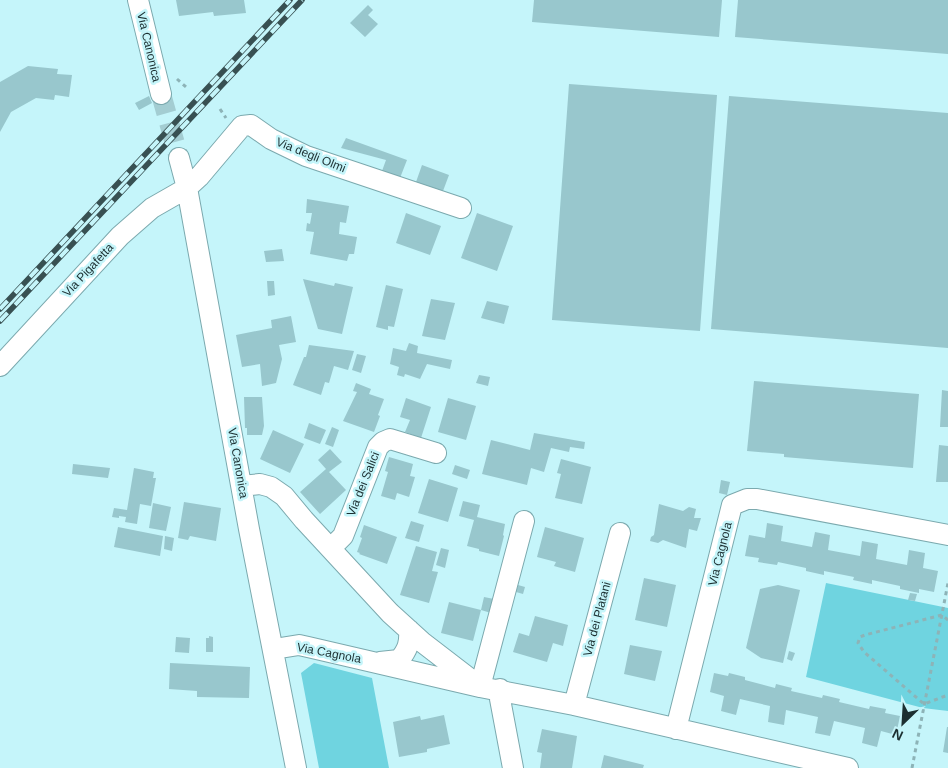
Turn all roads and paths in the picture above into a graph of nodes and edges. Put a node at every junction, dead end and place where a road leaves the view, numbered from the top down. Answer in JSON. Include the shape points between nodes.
{"nodes":[{"id":1,"x":138,"y":0,"type":"edge"},
{"id":2,"x":160,"y":94,"type":"tunnel mouth"},
{"id":3,"x":179,"y":158,"type":"tunnel mouth"},
{"id":4,"x":187,"y":188,"type":"junction"},
{"id":5,"x":462,"y":208,"type":"dead end"},
{"id":6,"x":0,"y":366,"type":"edge"},
{"id":7,"x":436,"y":453,"type":"dead end"},
{"id":8,"x":242,"y":486,"type":"junction"},
{"id":9,"x":524,"y":521,"type":"dead end"},
{"id":10,"x":620,"y":533,"type":"dead end"},
{"id":11,"x":948,"y":536,"type":"edge"},
{"id":12,"x":330,"y":548,"type":"junction"},
{"id":13,"x":948,"y":582,"type":"edge"},
{"id":14,"x":942,"y":615,"type":"junction"},
{"id":15,"x":948,"y":620,"type":"edge"},
{"id":16,"x":410,"y":630,"type":"junction"},
{"id":17,"x":274,"y":649,"type":"junction"},
{"id":18,"x":373,"y":662,"type":"junction"},
{"id":19,"x":480,"y":687,"type":"junction"},
{"id":20,"x":500,"y":690,"type":"junction"},
{"id":21,"x":948,"y":695,"type":"edge"},
{"id":22,"x":924,"y":704,"type":"junction"},
{"id":23,"x":574,"y":705,"type":"junction"},
{"id":24,"x":676,"y":729,"type":"junction"},
{"id":25,"x":820,"y":765,"type":"edge"},
{"id":26,"x":296,"y":768,"type":"edge"},
{"id":27,"x":513,"y":768,"type":"edge"},
{"id":28,"x":848,"y":768,"type":"edge"},
{"id":29,"x":912,"y":768,"type":"edge"}],
"edges":[{"from":1,"to":2,"type":"street","name":"Via Canonica"},
{"from":3,"to":4,"type":"street","name":"Via Canonica"},
{"from":4,"to":5,"type":"street","name":"Via degli Olmi","via":[[242,126],[251,125],[306,156]]},
{"from":4,"to":6,"type":"street","name":"Via Pigafetta","via":[[152,208],[120,236]]},
{"from":4,"to":8,"type":"street","name":"Via Canonica"},
{"from":7,"to":12,"type":"street","name":"Via dei Salici","via":[[390,439],[383,442],[374,454],[343,536]]},
{"from":8,"to":12,"type":"street","via":[[260,484],[284,496]]},
{"from":8,"to":17,"type":"street","name":"Via Canonica"},
{"from":9,"to":19,"type":"street"},
{"from":10,"to":23,"type":"street","name":"Via dei Platani"},
{"from":11,"to":24,"type":"street","name":"Via Cagnola","via":[[757,499],[747,499],[732,506]]},
{"from":12,"to":16,"type":"street"},
{"from":13,"to":14,"type":"path"},
{"from":14,"to":15,"type":"path"},
{"from":14,"to":22,"type":"path"},
{"from":14,"to":22,"type":"path","via":[[865,635],[858,640],[864,652]]},
{"from":16,"to":18,"type":"street","via":[[410,642],[399,660]]},
{"from":16,"to":19,"type":"street"},
{"from":17,"to":18,"type":"street","name":"Via Cagnola","via":[[299,645]]},
{"from":17,"to":26,"type":"street","name":"Via Canonica"},
{"from":18,"to":19,"type":"street","name":"Via Cagnola"},
{"from":19,"to":20,"type":"street","name":"Via Cagnola"},
{"from":20,"to":23,"type":"street","name":"Via Cagnola"},
{"from":20,"to":27,"type":"street"},
{"from":21,"to":22,"type":"path"},
{"from":22,"to":29,"type":"path"},
{"from":23,"to":24,"type":"street","name":"Via Cagnola"},
{"from":24,"to":25,"type":"street","name":"Via Cagnola"},
{"from":25,"to":28,"type":"street","name":"Via Cagnola"}]}
